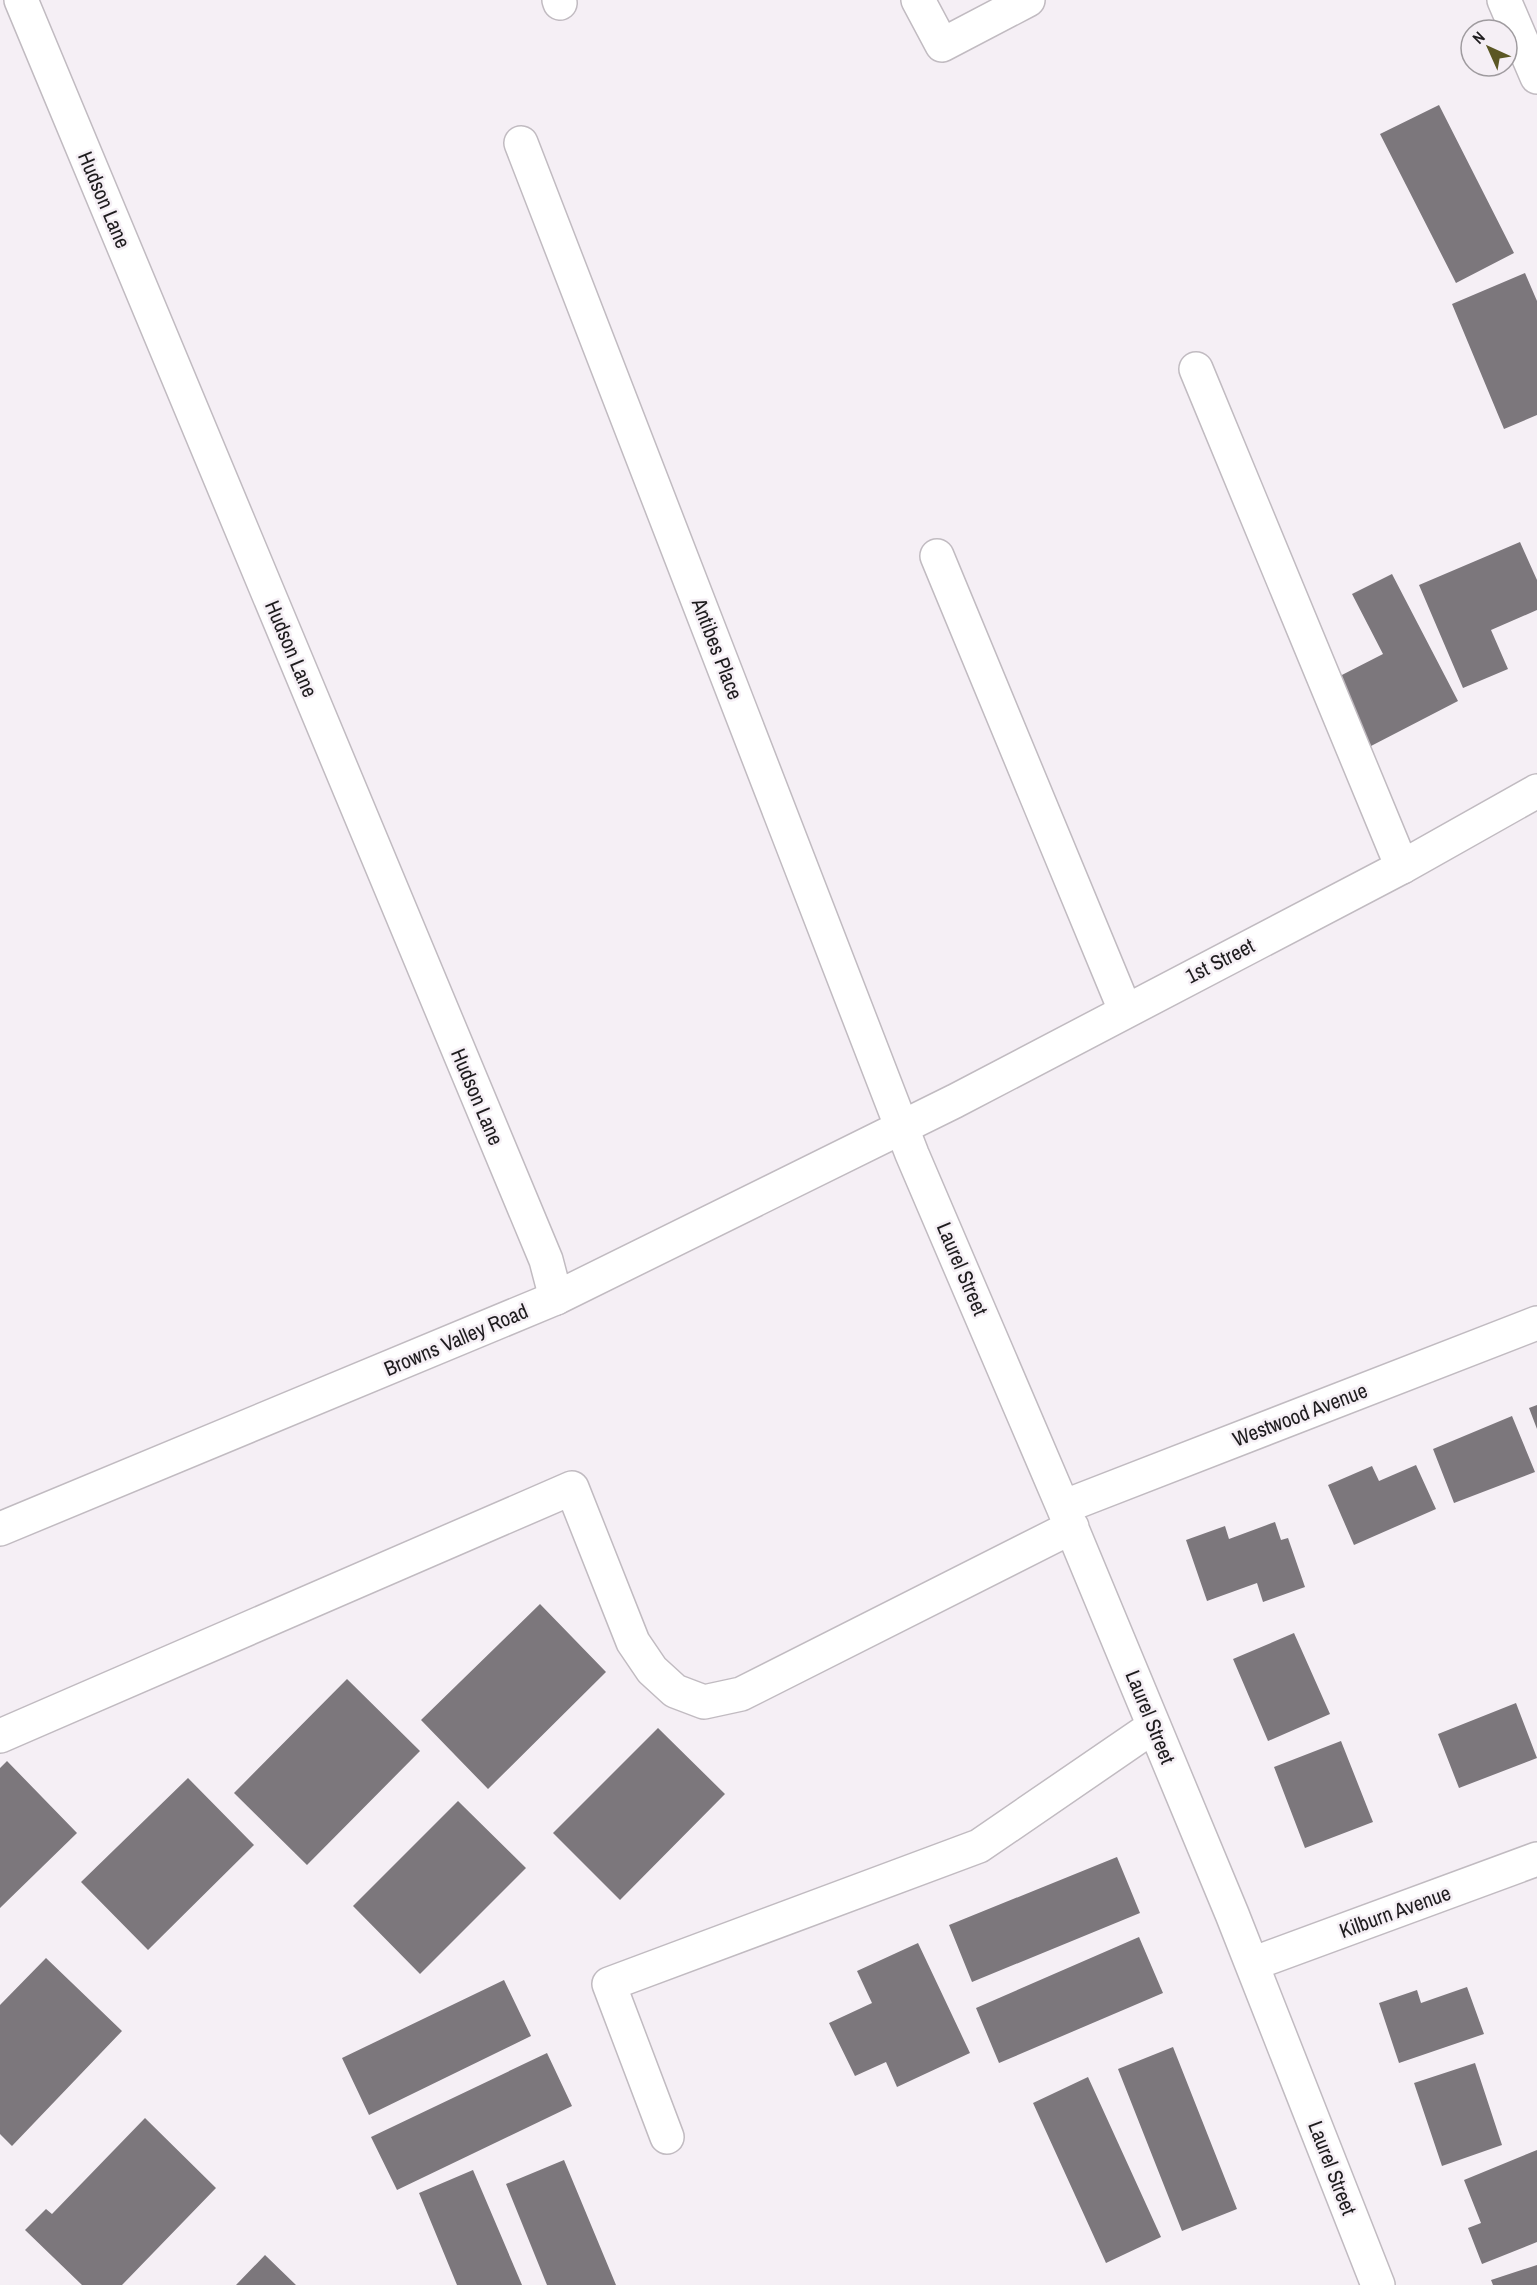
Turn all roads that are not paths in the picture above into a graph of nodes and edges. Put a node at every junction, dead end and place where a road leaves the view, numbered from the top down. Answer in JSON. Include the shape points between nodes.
{"nodes":[{"id":1,"x":21,"y":0,"type":"edge"},
{"id":2,"x":918,"y":0,"type":"edge"},
{"id":3,"x":1028,"y":0,"type":"edge"},
{"id":4,"x":1504,"y":0,"type":"edge"},
{"id":5,"x":1537,"y":77,"type":"edge"},
{"id":6,"x":521,"y":143,"type":"dead end"},
{"id":7,"x":1196,"y":369,"type":"dead end"},
{"id":8,"x":938,"y":556,"type":"dead end"},
{"id":9,"x":1537,"y":791,"type":"edge"},
{"id":10,"x":1402,"y":867,"type":"junction"},
{"id":11,"x":1125,"y":1010,"type":"junction"},
{"id":12,"x":907,"y":1140,"type":"junction"},
{"id":13,"x":556,"y":1298,"type":"junction"},
{"id":14,"x":1537,"y":1323,"type":"edge"},
{"id":15,"x":1068,"y":1517,"type":"junction"},
{"id":16,"x":0,"y":1529,"type":"edge"},
{"id":17,"x":1154,"y":1726,"type":"junction"},
{"id":18,"x":0,"y":1736,"type":"edge"},
{"id":19,"x":1537,"y":1859,"type":"edge"},
{"id":20,"x":1252,"y":1964,"type":"junction"},
{"id":21,"x":667,"y":2137,"type":"dead end"},
{"id":22,"x":1378,"y":2285,"type":"edge"}],
"edges":[{"from":1,"to":13,"type":"street","name":"Hudson Lane","via":[[546,1260]]},
{"from":2,"to":3,"type":"street","via":[[942,45]]},
{"from":4,"to":5,"type":"street"},
{"from":6,"to":12,"type":"street","name":"Antibes Place"},
{"from":7,"to":10,"type":"street"},
{"from":8,"to":11,"type":"street"},
{"from":9,"to":10,"type":"street","name":"1st Street"},
{"from":10,"to":11,"type":"street","name":"1st Street"},
{"from":11,"to":12,"type":"street","name":"1st Street"},
{"from":12,"to":13,"type":"street","name":"Browns Valley Road"},
{"from":12,"to":15,"type":"street","name":"Laurel Street"},
{"from":13,"to":16,"type":"street","name":"Browns Valley Road"},
{"from":14,"to":15,"type":"street","name":"Westwood Avenue"},
{"from":15,"to":17,"type":"street","name":"Laurel Street"},
{"from":15,"to":18,"type":"street","name":"Westwood Avenue","via":[[741,1694],[704,1702],[675,1691],[652,1670],[633,1642],[572,1488]]},
{"from":17,"to":20,"type":"street","name":"Laurel Street"},
{"from":17,"to":21,"type":"street","via":[[979,1846],[609,1984]]},
{"from":19,"to":20,"type":"street","name":"Kilburn Avenue"},
{"from":20,"to":22,"type":"street","name":"Laurel Street"}]}
